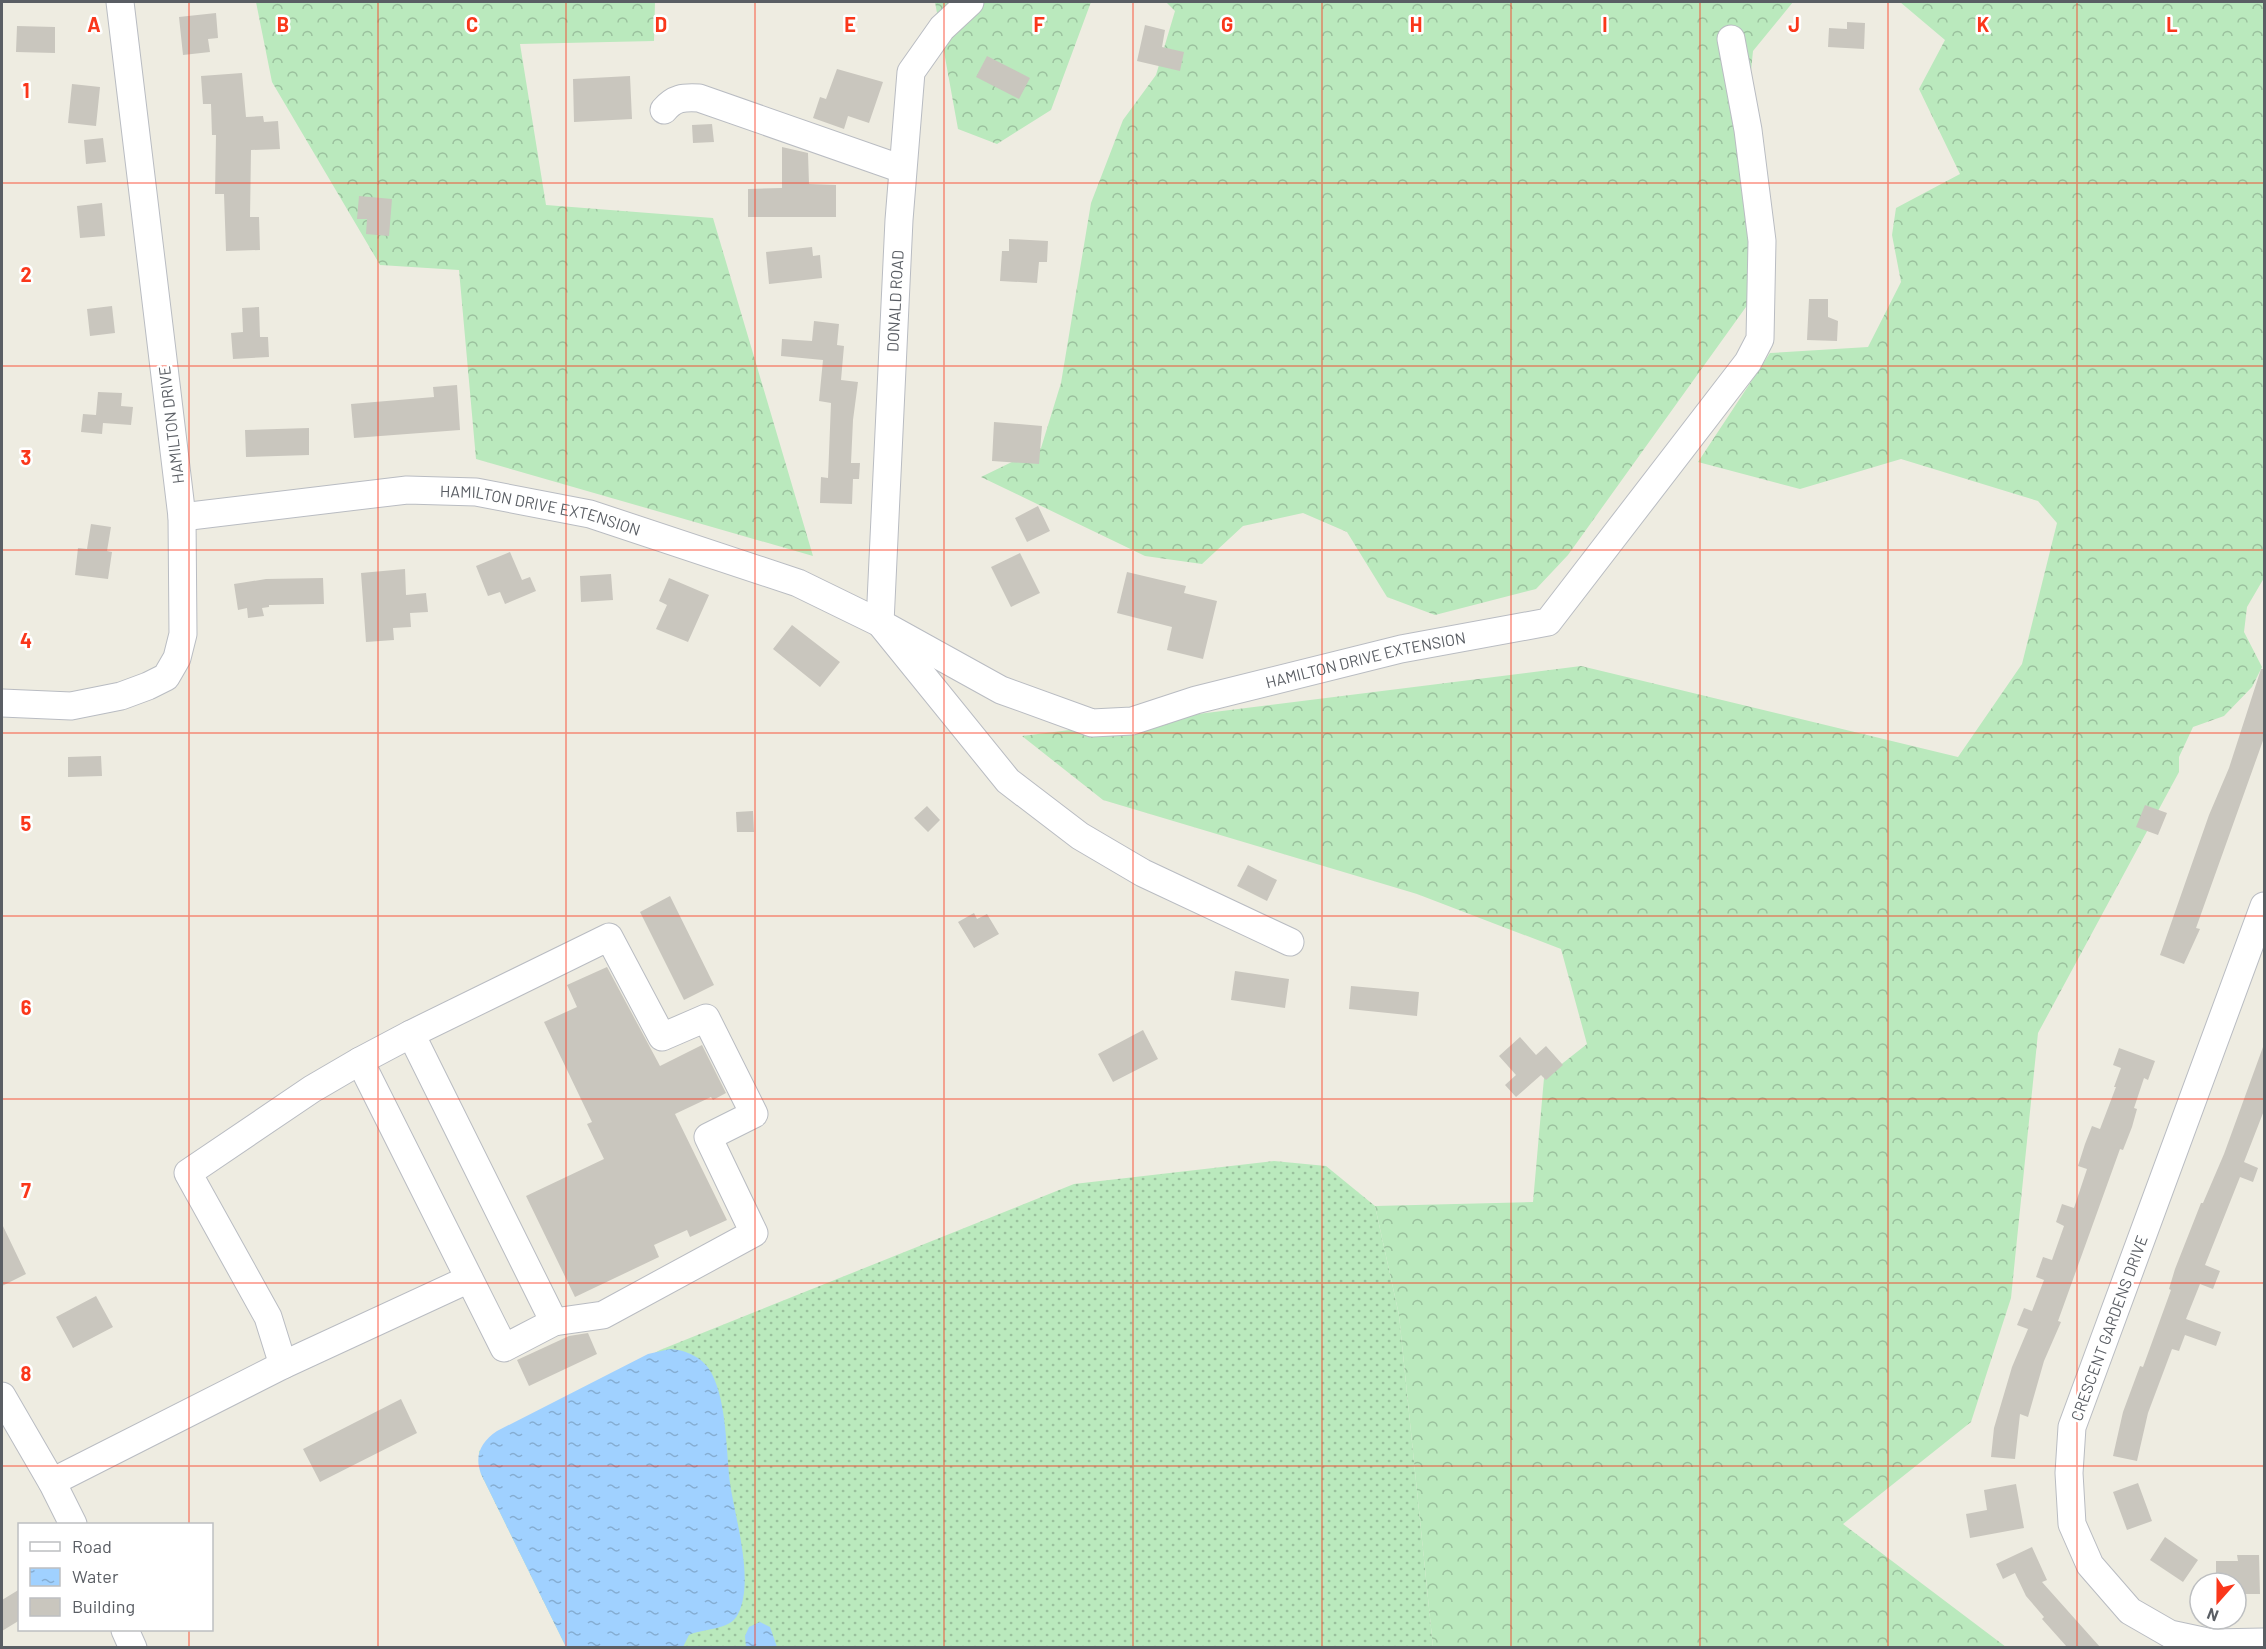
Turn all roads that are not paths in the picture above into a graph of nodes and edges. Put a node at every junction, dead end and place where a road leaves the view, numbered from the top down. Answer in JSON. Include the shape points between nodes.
{"nodes":[{"id":1,"x":120,"y":2,"type":"edge"},
{"id":2,"x":970,"y":2,"type":"edge"},
{"id":3,"x":1731,"y":39,"type":"dead end"},
{"id":4,"x":664,"y":110,"type":"dead end"},
{"id":5,"x":902,"y":169,"type":"junction"},
{"id":6,"x":182,"y":517,"type":"junction"},
{"id":7,"x":880,"y":623,"type":"junction"},
{"id":8,"x":2,"y":703,"type":"edge"},
{"id":9,"x":2265,"y":906,"type":"edge"},
{"id":10,"x":1290,"y":942,"type":"dead end"},
{"id":11,"x":411,"y":1035,"type":"junction"},
{"id":12,"x":360,"y":1061,"type":"junction"},
{"id":13,"x":469,"y":1279,"type":"junction"},
{"id":14,"x":554,"y":1322,"type":"junction"},
{"id":15,"x":283,"y":1365,"type":"junction"},
{"id":16,"x":2,"y":1396,"type":"edge"},
{"id":17,"x":52,"y":1482,"type":"junction"},
{"id":18,"x":72,"y":1523,"type":"edge"},
{"id":19,"x":125,"y":1631,"type":"edge"},
{"id":20,"x":2265,"y":1642,"type":"edge"},
{"id":21,"x":133,"y":1647,"type":"edge"}],
"edges":[{"from":1,"to":6,"type":"street","name":"HAMILTON DRIVE"},
{"from":2,"to":5,"type":"street","name":"DONALD ROAD","via":[[942,28],[911,72]]},
{"from":3,"to":7,"type":"street","name":"HAMILTON DRIVE EXTENSION","via":[[1748,129],[1762,242],[1760,339],[1748,362],[1548,622],[1401,649],[1196,700],[1132,721],[1092,723],[1001,690]]},
{"from":4,"to":5,"type":"street","via":[[682,97],[699,98]]},
{"from":5,"to":7,"type":"street","name":"DONALD ROAD"},
{"from":6,"to":7,"type":"street","name":"HAMILTON DRIVE EXTENSION","via":[[406,490],[477,492],[590,514],[798,583]]},
{"from":6,"to":8,"type":"street","name":"HAMILTON DRIVE","via":[[183,634],[177,658],[166,676],[121,696],[71,706]]},
{"from":7,"to":10,"type":"street","name":"HAMILTON DRIVE EXTENSION","via":[[1008,780],[1080,836],[1143,873]]},
{"from":9,"to":20,"type":"street","name":"CRESCENT GARDENS DRIVE","via":[[2072,1427],[2069,1473],[2072,1524],[2090,1565],[2130,1611],[2170,1634],[2212,1643]]},
{"from":11,"to":12,"type":"street"},
{"from":11,"to":14,"type":"street"},
{"from":11,"to":14,"type":"street","via":[[609,937],[662,1037],[706,1018],[754,1114],[708,1137],[754,1233],[603,1315]]},
{"from":12,"to":13,"type":"street"},
{"from":12,"to":15,"type":"street","via":[[188,1173],[268,1317]]},
{"from":13,"to":14,"type":"street","via":[[504,1348]]},
{"from":13,"to":15,"type":"street"},
{"from":15,"to":17,"type":"street"},
{"from":16,"to":17,"type":"street"},
{"from":17,"to":18,"type":"street"},
{"from":19,"to":21,"type":"street"}]}
